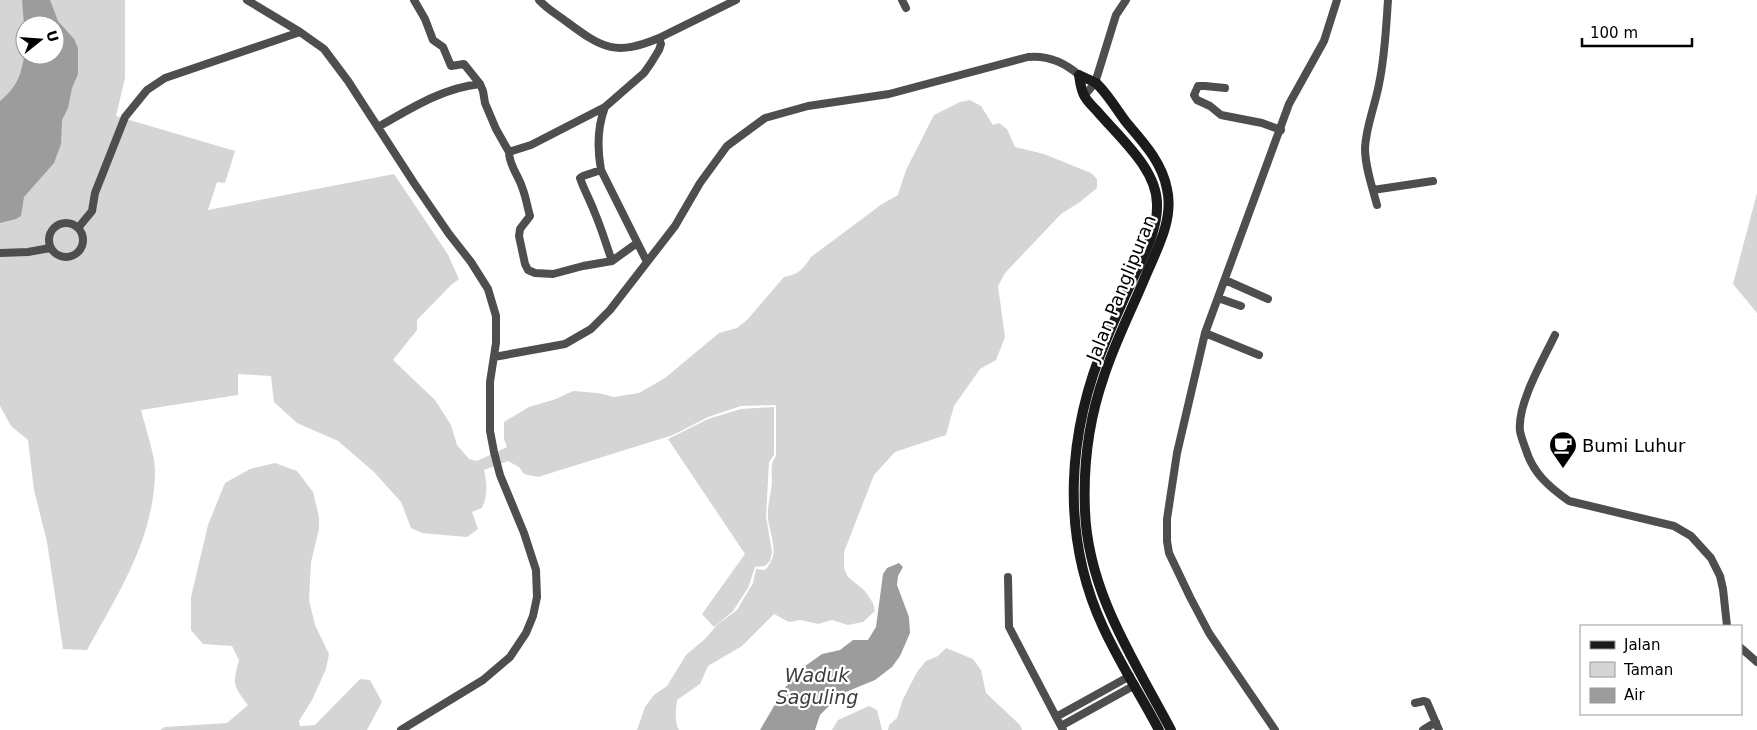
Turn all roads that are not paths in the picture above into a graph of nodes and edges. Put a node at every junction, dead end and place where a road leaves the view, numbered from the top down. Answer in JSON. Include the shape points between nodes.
{"nodes":[{"id":1,"x":247,"y":0,"type":"edge"},
{"id":2,"x":414,"y":0,"type":"edge"},
{"id":3,"x":540,"y":0,"type":"edge"},
{"id":4,"x":736,"y":0,"type":"edge"},
{"id":5,"x":902,"y":0,"type":"edge"},
{"id":6,"x":1126,"y":0,"type":"edge"},
{"id":7,"x":1337,"y":0,"type":"edge"},
{"id":8,"x":1388,"y":0,"type":"edge"},
{"id":9,"x":906,"y":8,"type":"dead end"},
{"id":10,"x":300,"y":32,"type":"junction"},
{"id":11,"x":659,"y":38,"type":"junction"},
{"id":12,"x":1079,"y":75,"type":"junction"},
{"id":13,"x":1095,"y":83,"type":"junction"},
{"id":14,"x":480,"y":84,"type":"junction"},
{"id":15,"x":1225,"y":88,"type":"dead end"},
{"id":16,"x":1084,"y":96,"type":"junction"},
{"id":17,"x":605,"y":107,"type":"junction"},
{"id":18,"x":378,"y":127,"type":"junction"},
{"id":19,"x":1280,"y":130,"type":"junction"},
{"id":20,"x":509,"y":152,"type":"junction"},
{"id":21,"x":601,"y":170,"type":"junction"},
{"id":22,"x":1433,"y":181,"type":"dead end"},
{"id":23,"x":1373,"y":190,"type":"junction"},
{"id":24,"x":1377,"y":204,"type":"dead end"},
{"id":25,"x":78,"y":228,"type":"junction"},
{"id":26,"x":637,"y":243,"type":"junction"},
{"id":27,"x":50,"y":248,"type":"junction"},
{"id":28,"x":0,"y":254,"type":"edge"},
{"id":29,"x":612,"y":260,"type":"junction"},
{"id":30,"x":647,"y":262,"type":"junction"},
{"id":31,"x":1225,"y":280,"type":"junction"},
{"id":32,"x":1218,"y":298,"type":"junction"},
{"id":33,"x":1268,"y":299,"type":"dead end"},
{"id":34,"x":1241,"y":306,"type":"dead end"},
{"id":35,"x":1205,"y":333,"type":"junction"},
{"id":36,"x":1555,"y":335,"type":"dead end"},
{"id":37,"x":1106,"y":340,"type":"junction"},
{"id":38,"x":1115,"y":346,"type":"junction"},
{"id":39,"x":1259,"y":355,"type":"dead end"},
{"id":40,"x":494,"y":357,"type":"junction"},
{"id":41,"x":1008,"y":577,"type":"dead end"},
{"id":42,"x":1727,"y":625,"type":"edge"},
{"id":43,"x":1742,"y":649,"type":"edge"},
{"id":44,"x":1757,"y":662,"type":"edge"},
{"id":45,"x":1132,"y":681,"type":"junction"},
{"id":46,"x":1415,"y":703,"type":"dead end"},
{"id":47,"x":1056,"y":717,"type":"junction"},
{"id":48,"x":1438,"y":726,"type":"edge"},
{"id":49,"x":1062,"y":728,"type":"edge"},
{"id":50,"x":401,"y":730,"type":"edge"},
{"id":51,"x":1159,"y":730,"type":"edge"},
{"id":52,"x":1171,"y":730,"type":"edge"},
{"id":53,"x":1275,"y":730,"type":"edge"},
{"id":54,"x":1422,"y":730,"type":"edge"}],
"edges":[{"from":1,"to":10,"type":"street"},
{"from":2,"to":14,"type":"street","via":[[451,66],[464,64]]},
{"from":3,"to":11,"type":"street","via":[[598,44],[619,49]]},
{"from":4,"to":11,"type":"street"},
{"from":5,"to":9,"type":"street"},
{"from":6,"to":13,"type":"street","via":[[1116,15]]},
{"from":7,"to":19,"type":"street","via":[[1324,41],[1289,104]]},
{"from":8,"to":23,"type":"street","via":[[1382,68],[1366,140],[1366,160]]},
{"from":10,"to":18,"type":"street","via":[[324,48]]},
{"from":10,"to":25,"type":"street","via":[[165,78],[147,90],[125,117],[94,193],[92,211]]},
{"from":11,"to":17,"type":"street","via":[[661,44],[652,64]]},
{"from":12,"to":13,"type":"main road","name":"Jalan Panglipuran"},
{"from":12,"to":16,"type":"main road","name":"Jalan Panglipuran"},
{"from":12,"to":30,"type":"street","via":[[1054,59],[1028,57],[889,94],[808,106],[765,118],[727,146],[675,226]]},
{"from":13,"to":16,"type":"street"},
{"from":13,"to":38,"type":"main road","name":"Jalan Panglipuran","via":[[1153,155],[1168,190],[1169,209],[1162,236]]},
{"from":14,"to":18,"type":"street","via":[[428,100]]},
{"from":14,"to":20,"type":"street","via":[[496,129]]},
{"from":15,"to":19,"type":"street","via":[[1198,86],[1194,95],[1221,115]]},
{"from":16,"to":37,"type":"main road","name":"Jalan Panglipuran","via":[[1147,168],[1158,204],[1148,245]]},
{"from":17,"to":20,"type":"street","via":[[531,145]]},
{"from":17,"to":21,"type":"street","via":[[598,139]]},
{"from":18,"to":40,"type":"street","via":[[488,289],[496,316]]},
{"from":19,"to":31,"type":"street"},
{"from":20,"to":29,"type":"street","via":[[530,216],[519,236],[528,270],[553,274]]},
{"from":21,"to":26,"type":"street"},
{"from":21,"to":29,"type":"street","via":[[580,178]]},
{"from":22,"to":23,"type":"street"},
{"from":23,"to":24,"type":"street"},
{"from":25,"to":27,"type":"street","via":[[67,223],[54,227],[48,239]]},
{"from":25,"to":27,"type":"street","via":[[83,243],[75,255],[61,257]]},
{"from":26,"to":29,"type":"street"},
{"from":26,"to":30,"type":"street"},
{"from":27,"to":28,"type":"street"},
{"from":30,"to":40,"type":"street","via":[[591,329],[565,344]]},
{"from":31,"to":32,"type":"street"},
{"from":31,"to":33,"type":"street"},
{"from":32,"to":34,"type":"street"},
{"from":32,"to":35,"type":"street"},
{"from":35,"to":39,"type":"street"},
{"from":35,"to":53,"type":"street","via":[[1177,453],[1167,541],[1174,565],[1209,633]]},
{"from":36,"to":42,"type":"street","via":[[1523,407],[1520,431],[1529,461],[1540,478],[1569,501],[1674,526],[1691,536],[1711,558],[1720,576]]},
{"from":37,"to":38,"type":"main road"},
{"from":37,"to":45,"type":"main road","name":"Jalan Panglipuran","via":[[1090,382],[1079,429],[1075,532],[1090,595]]},
{"from":38,"to":52,"type":"main road","name":"Jalan Panglipuran","via":[[1090,428],[1085,481],[1088,538],[1092,562],[1110,615]]},
{"from":40,"to":50,"type":"street","via":[[490,382],[490,431],[500,475],[536,570],[537,597],[533,616],[526,633],[501,666]]},
{"from":41,"to":47,"type":"street","via":[[1009,627]]},
{"from":43,"to":44,"type":"street"},
{"from":45,"to":47,"type":"street"},
{"from":45,"to":49,"type":"street"},
{"from":45,"to":51,"type":"main road","name":"Jalan Panglipuran"},
{"from":46,"to":48,"type":"street","via":[[1427,702]]},
{"from":47,"to":49,"type":"street"},
{"from":48,"to":54,"type":"street"}]}
